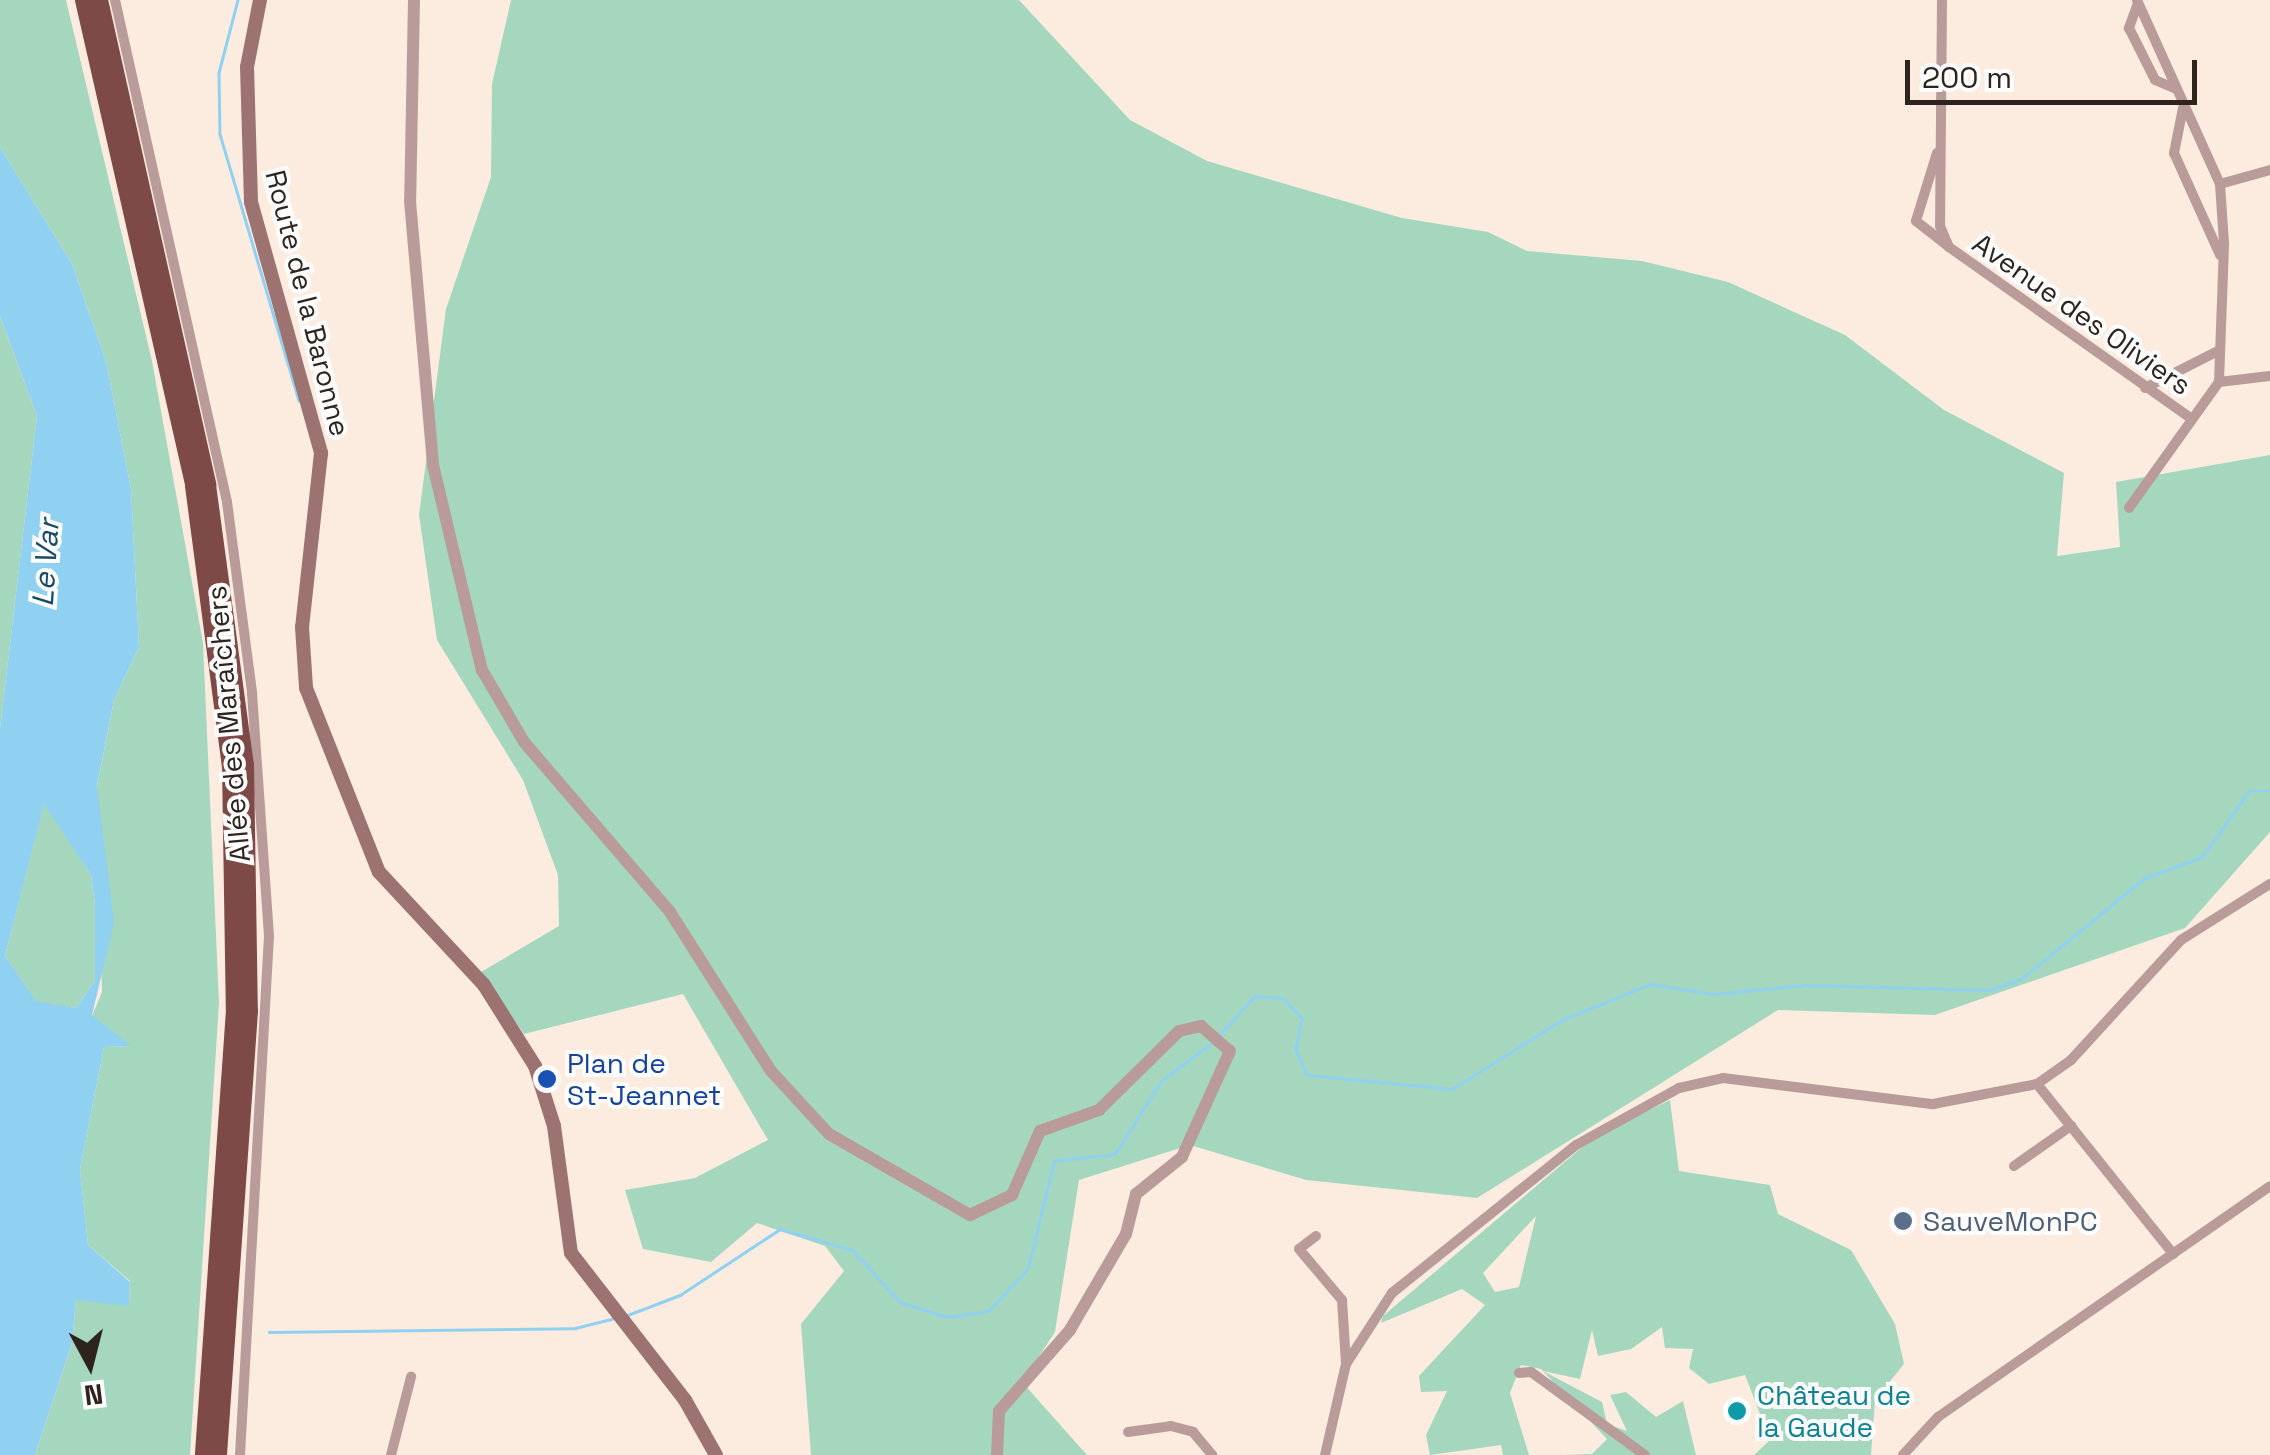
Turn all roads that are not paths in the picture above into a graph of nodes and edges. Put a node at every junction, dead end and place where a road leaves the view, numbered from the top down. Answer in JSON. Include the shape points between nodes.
{"nodes":[{"id":1,"x":84,"y":0,"type":"edge"},
{"id":2,"x":98,"y":0,"type":"edge"},
{"id":3,"x":116,"y":0,"type":"edge"},
{"id":4,"x":260,"y":0,"type":"edge"},
{"id":5,"x":414,"y":0,"type":"edge"},
{"id":6,"x":1942,"y":0,"type":"edge"},
{"id":7,"x":2138,"y":1,"type":"edge"},
{"id":8,"x":2177,"y":90,"type":"junction"},
{"id":9,"x":2184,"y":106,"type":"junction"},
{"id":10,"x":1940,"y":148,"type":"junction"},
{"id":11,"x":2270,"y":170,"type":"edge"},
{"id":12,"x":2220,"y":184,"type":"junction"},
{"id":13,"x":1949,"y":247,"type":"junction"},
{"id":14,"x":2223,"y":260,"type":"junction"},
{"id":15,"x":2220,"y":350,"type":"junction"},
{"id":16,"x":2270,"y":376,"type":"edge"},
{"id":17,"x":2219,"y":382,"type":"junction"},
{"id":18,"x":2145,"y":388,"type":"junction"},
{"id":19,"x":2188,"y":417,"type":"junction"},
{"id":20,"x":2129,"y":508,"type":"dead end"},
{"id":21,"x":2270,"y":884,"type":"edge"},
{"id":22,"x":2037,"y":1084,"type":"junction"},
{"id":23,"x":2071,"y":1126,"type":"junction"},
{"id":24,"x":2014,"y":1166,"type":"dead end"},
{"id":25,"x":2270,"y":1186,"type":"edge"},
{"id":26,"x":1316,"y":1236,"type":"dead end"},
{"id":27,"x":2173,"y":1254,"type":"junction"},
{"id":28,"x":1346,"y":1364,"type":"junction"},
{"id":29,"x":1519,"y":1373,"type":"dead end"},
{"id":30,"x":411,"y":1377,"type":"dead end"},
{"id":31,"x":1128,"y":1432,"type":"dead end"},
{"id":32,"x":204,"y":1455,"type":"edge"},
{"id":33,"x":218,"y":1455,"type":"edge"},
{"id":34,"x":240,"y":1455,"type":"edge"},
{"id":35,"x":391,"y":1455,"type":"edge"},
{"id":36,"x":716,"y":1455,"type":"edge"},
{"id":37,"x":997,"y":1455,"type":"edge"},
{"id":38,"x":1212,"y":1455,"type":"edge"},
{"id":39,"x":1325,"y":1455,"type":"edge"},
{"id":40,"x":1645,"y":1455,"type":"edge"},
{"id":41,"x":1903,"y":1455,"type":"edge"}],
"edges":[{"from":1,"to":32,"type":"highway","via":[[194,486],[231,766],[235,1010]]},
{"from":2,"to":33,"type":"highway","via":[[207,485],[246,765],[249,1010]]},
{"from":3,"to":34,"type":"street","name":"Allée des Maraîchers","via":[[227,502],[252,693],[269,936]]},
{"from":4,"to":36,"type":"main road","name":"Route de la Baronne","via":[[247,67],[251,202],[322,453],[302,627],[306,688],[379,872],[484,985],[535,1066],[554,1126],[565,1239]]},
{"from":5,"to":37,"type":"street","via":[[410,201],[432,465],[482,670],[524,742],[670,912],[771,1070],[828,1134],[955,1213],[978,1215],[1012,1195],[1040,1132],[1100,1110],[1171,1038],[1201,1026],[1226,1044],[1228,1062],[1182,1157],[1136,1194],[1126,1234],[1070,1330],[999,1412]]},
{"from":6,"to":10,"type":"street","name":"Avenue des Oliviers"},
{"from":7,"to":8,"type":"street"},
{"from":7,"to":8,"type":"street","via":[[2129,28],[2154,80]]},
{"from":8,"to":9,"type":"street"},
{"from":9,"to":12,"type":"street"},
{"from":9,"to":14,"type":"street","via":[[2174,153]]},
{"from":10,"to":13,"type":"street","name":"Avenue des Oliviers","via":[[1940,226]]},
{"from":10,"to":13,"type":"street","name":"Avenue des Oliviers","via":[[1916,221]]},
{"from":11,"to":12,"type":"street"},
{"from":12,"to":14,"type":"street"},
{"from":13,"to":18,"type":"street","name":"Avenue des Oliviers"},
{"from":14,"to":15,"type":"street"},
{"from":15,"to":17,"type":"street"},
{"from":15,"to":18,"type":"street"},
{"from":16,"to":17,"type":"street"},
{"from":17,"to":19,"type":"street"},
{"from":18,"to":19,"type":"street","name":"Avenue des Oliviers"},
{"from":19,"to":20,"type":"street"},
{"from":21,"to":22,"type":"street","via":[[2181,940],[2071,1060]]},
{"from":22,"to":23,"type":"street"},
{"from":22,"to":28,"type":"street","via":[[1933,1104],[1756,1077],[1679,1088],[1576,1145],[1401,1286]]},
{"from":23,"to":24,"type":"street"},
{"from":23,"to":27,"type":"street"},
{"from":25,"to":27,"type":"street"},
{"from":26,"to":28,"type":"street","via":[[1299,1249],[1342,1300]]},
{"from":27,"to":41,"type":"street","via":[[1938,1417]]},
{"from":28,"to":39,"type":"street"},
{"from":29,"to":40,"type":"street","via":[[1532,1372]]},
{"from":30,"to":35,"type":"street"},
{"from":31,"to":38,"type":"street","via":[[1170,1426],[1193,1432]]}]}
